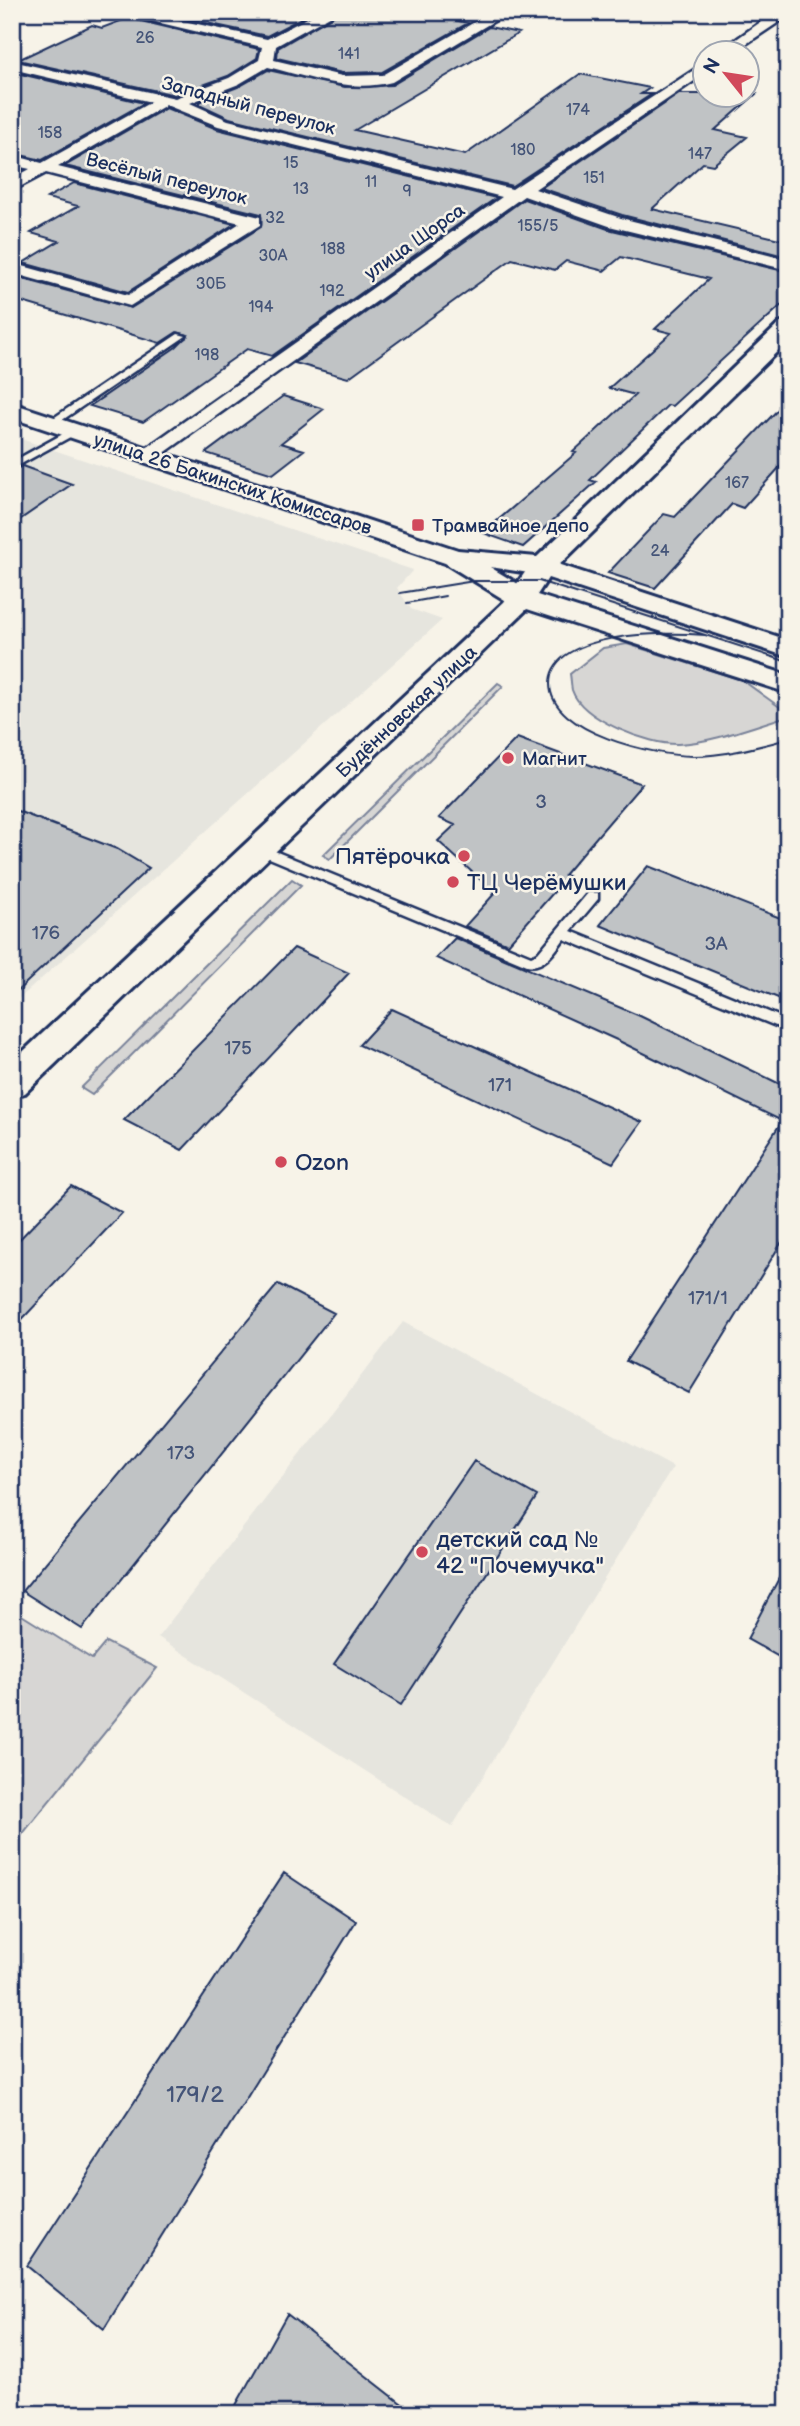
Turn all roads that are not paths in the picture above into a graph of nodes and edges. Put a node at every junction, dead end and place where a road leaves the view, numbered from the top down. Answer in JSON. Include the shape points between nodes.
{"nodes":[{"id":1,"x":121,"y":12,"type":"edge"},
{"id":2,"x":330,"y":12,"type":"edge"},
{"id":3,"x":502,"y":12,"type":"edge"},
{"id":4,"x":785,"y":12,"type":"edge"},
{"id":5,"x":746,"y":38,"type":"edge"},
{"id":6,"x":269,"y":44,"type":"junction"},
{"id":7,"x":266,"y":62,"type":"junction"},
{"id":8,"x":12,"y":65,"type":"edge"},
{"id":9,"x":692,"y":75,"type":"edge"},
{"id":10,"x":169,"y":103,"type":"junction"},
{"id":11,"x":12,"y":160,"type":"edge"},
{"id":12,"x":44,"y":168,"type":"junction"},
{"id":13,"x":12,"y":186,"type":"edge"},
{"id":14,"x":519,"y":192,"type":"junction"},
{"id":15,"x":788,"y":265,"type":"edge"},
{"id":16,"x":12,"y":268,"type":"edge"},
{"id":17,"x":788,"y":328,"type":"edge"},
{"id":18,"x":181,"y":336,"type":"dead end"},
{"id":19,"x":12,"y":410,"type":"edge"},
{"id":20,"x":64,"y":427,"type":"junction"},
{"id":21,"x":149,"y":455,"type":"junction"},
{"id":22,"x":12,"y":466,"type":"edge"},
{"id":23,"x":454,"y":556,"type":"junction"},
{"id":24,"x":542,"y":567,"type":"junction"},
{"id":25,"x":523,"y":599,"type":"junction"},
{"id":26,"x":788,"y":649,"type":"edge"},
{"id":27,"x":788,"y":684,"type":"edge"},
{"id":28,"x":260,"y":849,"type":"junction"},
{"id":29,"x":593,"y":896,"type":"dead end"},
{"id":30,"x":562,"y":933,"type":"junction"},
{"id":31,"x":788,"y":1026,"type":"edge"},
{"id":32,"x":12,"y":1084,"type":"edge"}],
"edges":[{"from":1,"to":6,"type":"street"},
{"from":2,"to":6,"type":"street"},
{"from":3,"to":7,"type":"street","via":[[387,79],[374,82]]},
{"from":4,"to":5,"type":"street"},
{"from":6,"to":7,"type":"street"},
{"from":7,"to":10,"type":"street","via":[[236,81]]},
{"from":8,"to":10,"type":"street","name":"Западный переулок"},
{"from":9,"to":14,"type":"street","name":"улица Щорса"},
{"from":10,"to":12,"type":"street"},
{"from":10,"to":14,"type":"street","name":"Западный переулок","via":[[223,123]]},
{"from":11,"to":12,"type":"street","name":"Весёлый переулок"},
{"from":12,"to":13,"type":"street"},
{"from":12,"to":16,"type":"street","name":"Весёлый переулок","via":[[254,221],[130,301]]},
{"from":14,"to":15,"type":"street","name":"Западный переулок","via":[[615,222]]},
{"from":14,"to":21,"type":"street","name":"улица Щорса"},
{"from":17,"to":24,"type":"main road","name":"Будённовская улица"},
{"from":18,"to":20,"type":"lane"},
{"from":19,"to":20,"type":"main road","name":"улица 26 Бакинских Комиссаров"},
{"from":20,"to":21,"type":"main road","name":"улица 26 Бакинских Комиссаров"},
{"from":20,"to":22,"type":"lane"},
{"from":21,"to":23,"type":"main road","name":"улица 26 Бакинских Комиссаров"},
{"from":23,"to":24,"type":"main road","name":"улица 26 Бакинских Комиссаров"},
{"from":23,"to":25,"type":"main road","name":"улица 26 Бакинских Комиссаров"},
{"from":24,"to":25,"type":"main road","name":"Будённовская улица"},
{"from":24,"to":26,"type":"main road","name":"улица 26 Бакинских Комиссаров"},
{"from":25,"to":27,"type":"main road","name":"улица 26 Бакинских Комиссаров"},
{"from":25,"to":28,"type":"main road","name":"Будённовская улица"},
{"from":28,"to":30,"type":"lane","via":[[521,960],[532,962],[543,956]]},
{"from":28,"to":32,"type":"main road","name":"Будённовская улица"},
{"from":29,"to":30,"type":"lane"},
{"from":30,"to":31,"type":"lane"}]}
